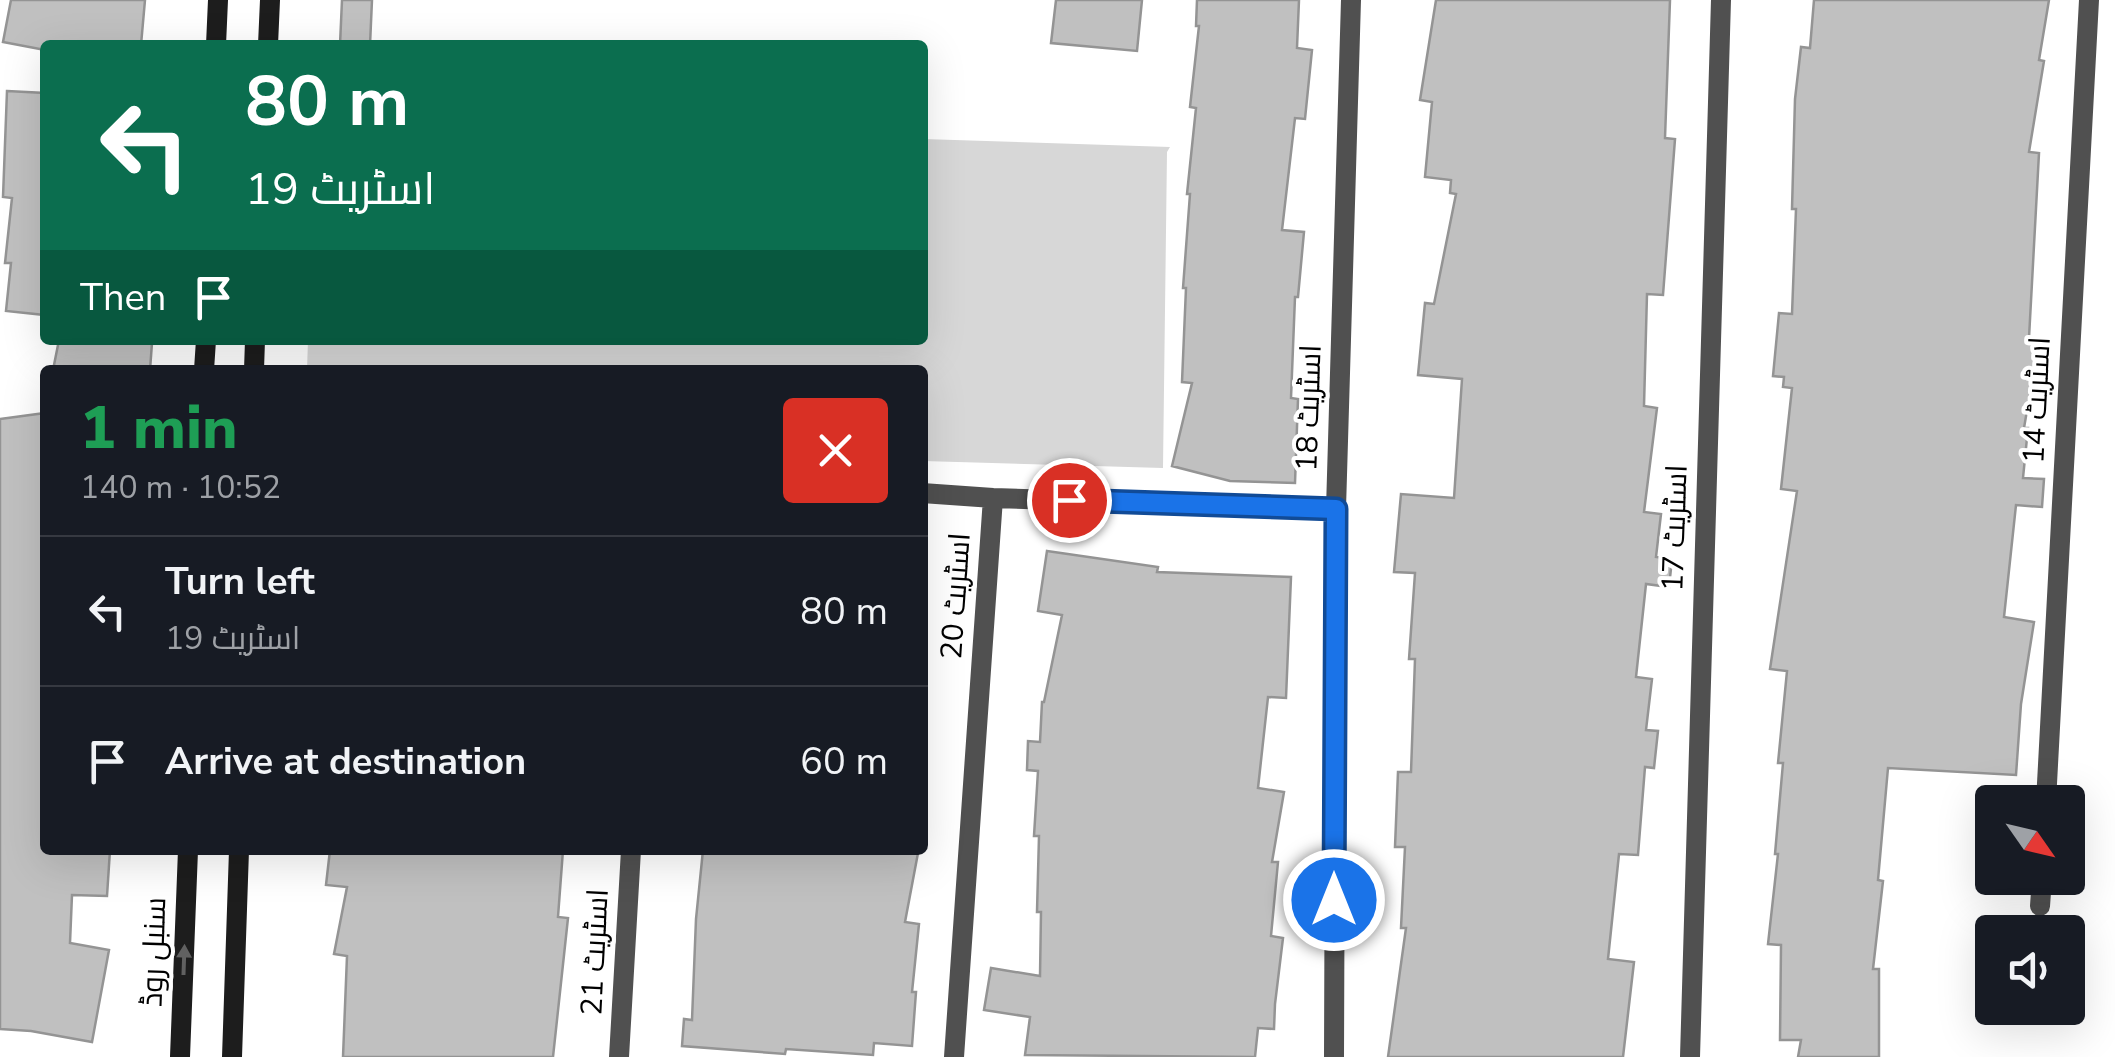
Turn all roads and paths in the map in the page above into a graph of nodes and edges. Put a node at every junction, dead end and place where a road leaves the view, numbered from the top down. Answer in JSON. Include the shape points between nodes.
{"nodes":[{"id":1,"x":218,"y":0,"type":"edge"},
{"id":2,"x":270,"y":0,"type":"edge"},
{"id":3,"x":1352,"y":0,"type":"edge"},
{"id":4,"x":1720,"y":0,"type":"edge"},
{"id":5,"x":2088,"y":0,"type":"edge"},
{"id":6,"x":216,"y":40,"type":"edge"},
{"id":7,"x":268,"y":40,"type":"edge"},
{"id":8,"x":928,"y":493,"type":"edge"},
{"id":9,"x":992,"y":498,"type":"junction"},
{"id":10,"x":1336,"y":509,"type":"junction"},
{"id":11,"x":2047,"y":785,"type":"edge"},
{"id":12,"x":188,"y":855,"type":"edge"},
{"id":13,"x":238,"y":855,"type":"edge"},
{"id":14,"x":631,"y":855,"type":"edge"},
{"id":15,"x":2041,"y":895,"type":"edge"},
{"id":16,"x":2040,"y":906,"type":"dead end"},
{"id":17,"x":180,"y":1057,"type":"edge"},
{"id":18,"x":232,"y":1057,"type":"edge"},
{"id":19,"x":619,"y":1057,"type":"edge"},
{"id":20,"x":954,"y":1057,"type":"edge"},
{"id":21,"x":1334,"y":1057,"type":"edge"},
{"id":22,"x":1690,"y":1057,"type":"edge"}],
"edges":[{"from":1,"to":6,"type":"street"},
{"from":2,"to":7,"type":"street"},
{"from":3,"to":10,"type":"street","name":"اسٹریٹ 18"},
{"from":4,"to":22,"type":"street","name":"اسٹریٹ 17"},
{"from":5,"to":11,"type":"street","name":"اسٹریٹ 14"},
{"from":8,"to":9,"type":"street"},
{"from":9,"to":10,"type":"street"},
{"from":9,"to":20,"type":"street","name":"اسٹریٹ 20"},
{"from":10,"to":21,"type":"street","name":"اسٹریٹ 18"},
{"from":17,"to":12,"type":"street","name":"سنبل روڈ","one_way":true},
{"from":13,"to":18,"type":"street"},
{"from":14,"to":19,"type":"street","name":"اسٹریٹ 21"},
{"from":15,"to":16,"type":"street"}]}
